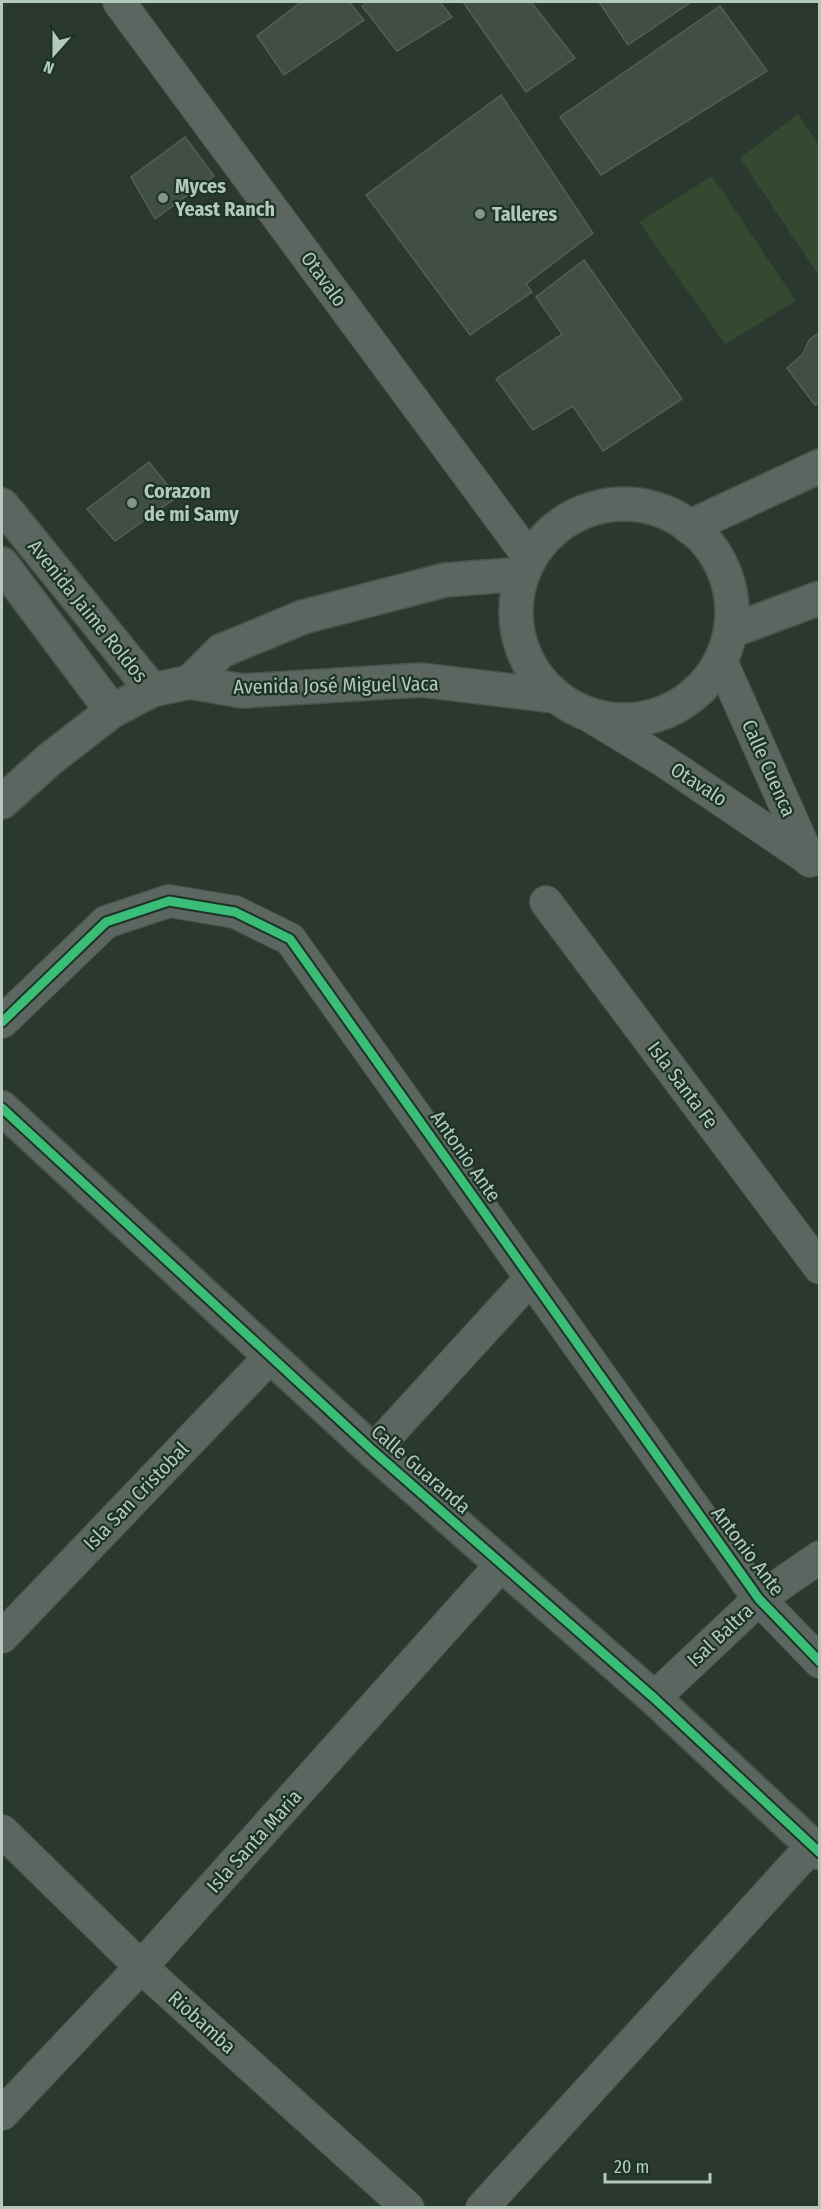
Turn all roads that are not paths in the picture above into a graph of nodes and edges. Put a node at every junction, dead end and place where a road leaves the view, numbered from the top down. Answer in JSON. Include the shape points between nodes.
{"nodes":[{"id":1,"x":119,"y":2,"type":"edge"},
{"id":2,"x":819,"y":466,"type":"edge"},
{"id":3,"x":2,"y":505,"type":"edge"},
{"id":4,"x":689,"y":527,"type":"junction"},
{"id":5,"x":2,"y":564,"type":"edge"},
{"id":6,"x":525,"y":565,"type":"junction"},
{"id":7,"x":819,"y":598,"type":"edge"},
{"id":8,"x":726,"y":646,"type":"junction"},
{"id":9,"x":190,"y":682,"type":"junction"},
{"id":10,"x":152,"y":690,"type":"junction"},
{"id":11,"x":554,"y":696,"type":"junction"},
{"id":12,"x":111,"y":711,"type":"junction"},
{"id":13,"x":585,"y":713,"type":"junction"},
{"id":14,"x":2,"y":802,"type":"edge"},
{"id":15,"x":814,"y":867,"type":"edge"},
{"id":16,"x":546,"y":902,"type":"dead end"},
{"id":17,"x":2,"y":1022,"type":"edge"},
{"id":18,"x":2,"y":1108,"type":"edge"},
{"id":19,"x":819,"y":1268,"type":"edge"},
{"id":20,"x":531,"y":1278,"type":"junction"},
{"id":21,"x":271,"y":1356,"type":"junction"},
{"id":22,"x":373,"y":1451,"type":"junction"},
{"id":23,"x":819,"y":1557,"type":"edge"},
{"id":24,"x":502,"y":1564,"type":"junction"},
{"id":25,"x":759,"y":1599,"type":"junction"},
{"id":26,"x":2,"y":1637,"type":"edge"},
{"id":27,"x":819,"y":1662,"type":"edge"},
{"id":28,"x":654,"y":1698,"type":"junction"},
{"id":29,"x":2,"y":1831,"type":"edge"},
{"id":30,"x":816,"y":1850,"type":"edge"},
{"id":31,"x":141,"y":1967,"type":"junction"},
{"id":32,"x":2,"y":2114,"type":"edge"},
{"id":33,"x":408,"y":2208,"type":"edge"},
{"id":34,"x":482,"y":2208,"type":"edge"}],
"edges":[{"from":1,"to":6,"type":"street","name":"Otavalo"},
{"from":2,"to":4,"type":"street"},
{"from":3,"to":10,"type":"street","name":"Avenida Jaime Roldos"},
{"from":4,"to":6,"type":"street","via":[[664,512],[636,505],[607,506],[578,514],[555,529]]},
{"from":4,"to":8,"type":"street","via":[[713,552],[728,584],[732,607]]},
{"from":5,"to":12,"type":"street","name":"Avenida Jaime Roldos"},
{"from":6,"to":9,"type":"street","name":"Avenida José Miguel Vaca","via":[[445,580],[303,617],[221,651]]},
{"from":6,"to":11,"type":"street","name":"Avenida José Miguel Vaca","via":[[515,610],[519,642],[533,671]]},
{"from":7,"to":8,"type":"street"},
{"from":8,"to":13,"type":"street","name":"Avenida José Miguel Vaca","via":[[703,687],[678,707],[648,718],[616,721]]},
{"from":8,"to":15,"type":"street","name":"Calle Cuenca"},
{"from":9,"to":10,"type":"street","name":"Avenida José Miguel Vaca"},
{"from":9,"to":11,"type":"street","name":"Avenida José Miguel Vaca","via":[[242,691],[421,680]]},
{"from":10,"to":12,"type":"street","name":"Avenida José Miguel Vaca"},
{"from":11,"to":13,"type":"street","name":"Avenida José Miguel Vaca"},
{"from":12,"to":14,"type":"street","name":"Avenida José Miguel Vaca"},
{"from":13,"to":15,"type":"street","name":"Otavalo","via":[[664,761]]},
{"from":16,"to":19,"type":"street","name":"Isla Santa Fe"},
{"from":17,"to":20,"type":"street","name":"Antonio Ante","via":[[106,922],[169,901],[235,912],[290,939]]},
{"from":18,"to":21,"type":"street","name":"Calle Guaranda"},
{"from":20,"to":22,"type":"street"},
{"from":20,"to":25,"type":"street","name":"Antonio Ante"},
{"from":21,"to":22,"type":"street","name":"Calle Guaranda"},
{"from":21,"to":26,"type":"street","name":"Isla San Cristobal"},
{"from":22,"to":24,"type":"street","name":"Calle Guaranda"},
{"from":23,"to":25,"type":"street","name":"Isal Baltra"},
{"from":24,"to":28,"type":"street","name":"Calle Guaranda"},
{"from":24,"to":31,"type":"street","name":"Isla Santa Maria"},
{"from":25,"to":27,"type":"street","name":"Antonio Ante"},
{"from":25,"to":28,"type":"street","name":"Isal Baltra"},
{"from":28,"to":30,"type":"street","name":"Calle Guaranda"},
{"from":29,"to":31,"type":"street","name":"Riobamba"},
{"from":30,"to":34,"type":"street"},
{"from":31,"to":32,"type":"street","name":"Isla Santa Maria"},
{"from":31,"to":33,"type":"street","name":"Riobamba"}]}
